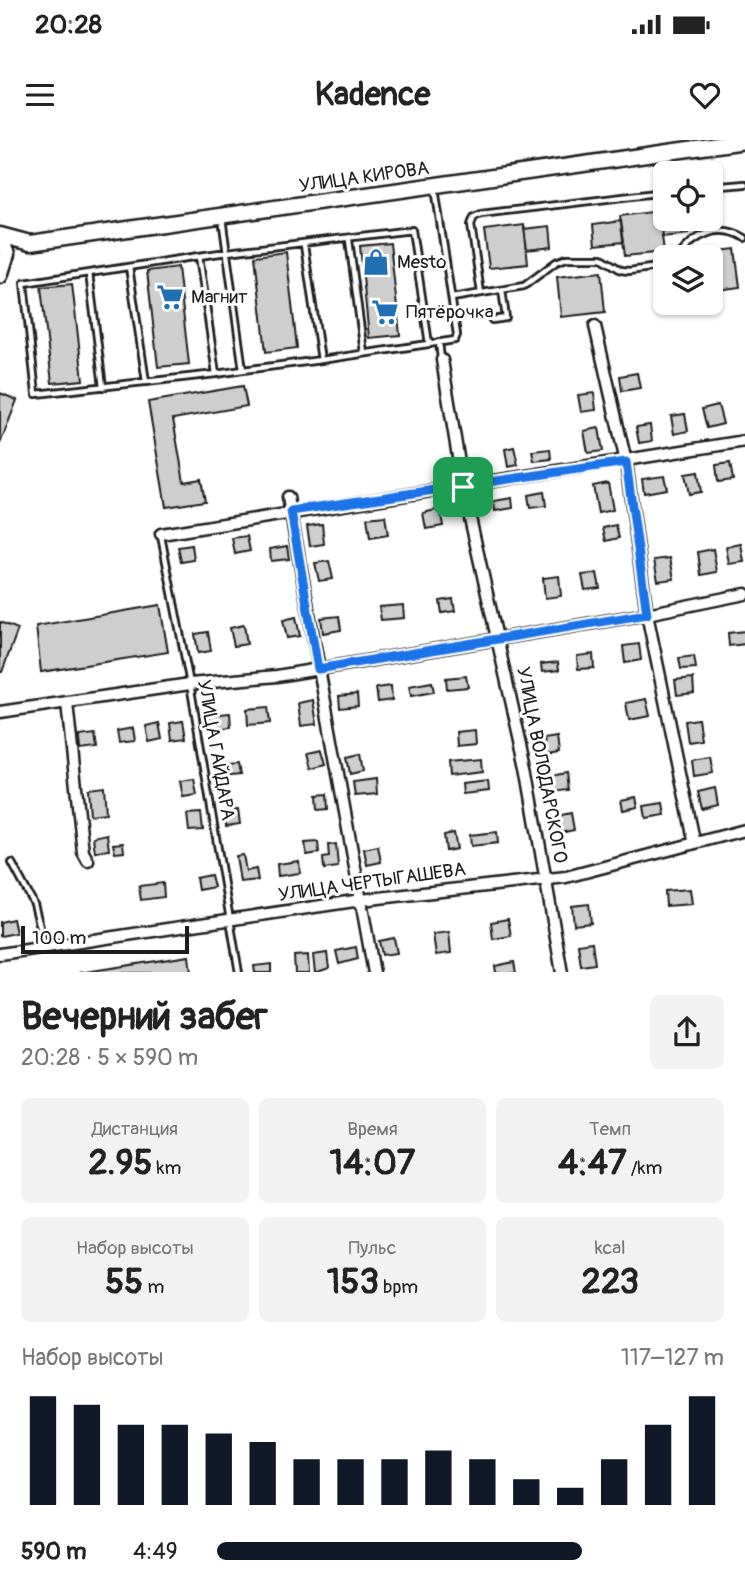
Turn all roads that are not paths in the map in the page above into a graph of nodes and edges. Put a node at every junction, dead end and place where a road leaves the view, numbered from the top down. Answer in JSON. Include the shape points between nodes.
{"nodes":[{"id":1,"x":745,"y":141,"type":"edge"},
{"id":2,"x":745,"y":184,"type":"edge"},
{"id":3,"x":435,"y":186,"type":"junction"},
{"id":4,"x":723,"y":186,"type":"edge"},
{"id":5,"x":653,"y":193,"type":"edge"},
{"id":6,"x":222,"y":216,"type":"junction"},
{"id":7,"x":0,"y":237,"type":"edge"},
{"id":8,"x":745,"y":238,"type":"edge"},
{"id":9,"x":349,"y":240,"type":"junction"},
{"id":10,"x":30,"y":243,"type":"junction"},
{"id":11,"x":304,"y":245,"type":"junction"},
{"id":12,"x":687,"y":245,"type":"edge"},
{"id":13,"x":227,"y":252,"type":"junction"},
{"id":14,"x":199,"y":256,"type":"junction"},
{"id":15,"x":7,"y":260,"type":"junction"},
{"id":16,"x":129,"y":267,"type":"junction"},
{"id":17,"x":653,"y":268,"type":"edge"},
{"id":18,"x":89,"y":273,"type":"junction"},
{"id":19,"x":0,"y":276,"type":"edge"},
{"id":20,"x":502,"y":289,"type":"junction"},
{"id":21,"x":481,"y":293,"type":"junction"},
{"id":22,"x":452,"y":298,"type":"junction"},
{"id":23,"x":492,"y":320,"type":"dead end"},
{"id":24,"x":595,"y":326,"type":"dead end"},
{"id":25,"x":439,"y":342,"type":"junction"},
{"id":26,"x":429,"y":344,"type":"junction"},
{"id":27,"x":364,"y":354,"type":"junction"},
{"id":28,"x":321,"y":360,"type":"junction"},
{"id":29,"x":442,"y":360,"type":"joint"},
{"id":30,"x":243,"y":370,"type":"junction"},
{"id":31,"x":216,"y":374,"type":"junction"},
{"id":32,"x":103,"y":387,"type":"junction"},
{"id":33,"x":745,"y":441,"type":"edge"},
{"id":34,"x":626,"y":462,"type":"junction"},
{"id":35,"x":463,"y":487,"type":"junction"},
{"id":36,"x":288,"y":496,"type":"dead end"},
{"id":37,"x":291,"y":511,"type":"junction"},
{"id":38,"x":161,"y":534,"type":"joint"},
{"id":39,"x":745,"y":594,"type":"edge"},
{"id":40,"x":647,"y":614,"type":"junction"},
{"id":41,"x":499,"y":639,"type":"junction"},
{"id":42,"x":318,"y":669,"type":"junction"},
{"id":43,"x":190,"y":684,"type":"junction"},
{"id":44,"x":67,"y":704,"type":"junction"},
{"id":45,"x":0,"y":712,"type":"edge"},
{"id":46,"x":745,"y":830,"type":"edge"},
{"id":47,"x":694,"y":841,"type":"junction"},
{"id":48,"x":88,"y":861,"type":"dead end"},
{"id":49,"x":12,"y":863,"type":"dead end"},
{"id":50,"x":546,"y":878,"type":"junction"},
{"id":51,"x":361,"y":900,"type":"junction"},
{"id":52,"x":232,"y":919,"type":"junction"},
{"id":53,"x":46,"y":947,"type":"junction"},
{"id":54,"x":0,"y":954,"type":"edge"},
{"id":55,"x":239,"y":972,"type":"edge"},
{"id":56,"x":374,"y":972,"type":"edge"},
{"id":57,"x":562,"y":972,"type":"edge"}],
"edges":[{"from":1,"to":3,"type":"main road","name":"УЛИЦА КИРОВА"},
{"from":2,"to":4,"type":"lane"},
{"from":3,"to":6,"type":"main road","name":"УЛИЦА КИРОВА"},
{"from":3,"to":22,"type":"lane"},
{"from":5,"to":21,"type":"lane","via":[[474,218],[471,225]]},
{"from":6,"to":10,"type":"main road","name":"УЛИЦА КИРОВА"},
{"from":6,"to":13,"type":"lane"},
{"from":7,"to":10,"type":"main road"},
{"from":7,"to":15,"type":"main road"},
{"from":8,"to":12,"type":"lane","via":[[727,231],[701,235]]},
{"from":9,"to":11,"type":"lane"},
{"from":9,"to":26,"type":"lane","via":[[412,230]]},
{"from":9,"to":27,"type":"lane"},
{"from":10,"to":15,"type":"main road"},
{"from":11,"to":13,"type":"lane"},
{"from":11,"to":28,"type":"lane"},
{"from":13,"to":14,"type":"lane"},
{"from":13,"to":30,"type":"lane"},
{"from":14,"to":16,"type":"lane"},
{"from":14,"to":31,"type":"lane"},
{"from":15,"to":19,"type":"main road"},
{"from":16,"to":18,"type":"lane"},
{"from":16,"to":31,"type":"lane","via":[[146,382]]},
{"from":17,"to":20,"type":"lane","via":[[629,271],[602,258],[567,258],[536,280]]},
{"from":18,"to":32,"type":"lane"},
{"from":18,"to":32,"type":"lane","via":[[24,283],[36,394]]},
{"from":20,"to":21,"type":"lane"},
{"from":20,"to":23,"type":"lane","via":[[506,318]]},
{"from":21,"to":22,"type":"lane"},
{"from":22,"to":25,"type":"lane","via":[[457,338]]},
{"from":24,"to":34,"type":"street"},
{"from":25,"to":26,"type":"lane"},
{"from":25,"to":29,"type":"lane"},
{"from":26,"to":27,"type":"lane"},
{"from":27,"to":28,"type":"lane"},
{"from":28,"to":30,"type":"lane"},
{"from":29,"to":35,"type":"street","name":"УЛИЦА ВОЛОДАРСКОГО"},
{"from":30,"to":31,"type":"lane"},
{"from":31,"to":32,"type":"lane"},
{"from":33,"to":34,"type":"street"},
{"from":34,"to":35,"type":"street"},
{"from":34,"to":40,"type":"street"},
{"from":35,"to":37,"type":"street"},
{"from":35,"to":41,"type":"street","name":"УЛИЦА ВОЛОДАРСКОГО"},
{"from":36,"to":37,"type":"street"},
{"from":37,"to":38,"type":"street"},
{"from":37,"to":42,"type":"street"},
{"from":38,"to":43,"type":"lane","name":"УЛИЦА ГАЙДАРА"},
{"from":39,"to":40,"type":"street"},
{"from":40,"to":41,"type":"street"},
{"from":40,"to":47,"type":"street"},
{"from":41,"to":42,"type":"street"},
{"from":41,"to":50,"type":"street","name":"УЛИЦА ВОЛОДАРСКОГО"},
{"from":42,"to":43,"type":"street"},
{"from":42,"to":51,"type":"street"},
{"from":43,"to":44,"type":"street"},
{"from":43,"to":52,"type":"lane","name":"УЛИЦА ГАЙДАРА"},
{"from":44,"to":45,"type":"street"},
{"from":44,"to":48,"type":"street","via":[[83,852]]},
{"from":46,"to":47,"type":"street","name":"УЛИЦА ЧЕРТЫГАШЕВА"},
{"from":47,"to":50,"type":"street","name":"УЛИЦА ЧЕРТЫГАШЕВА","via":[[566,877]]},
{"from":49,"to":53,"type":"lane","via":[[34,904]]},
{"from":50,"to":51,"type":"street","name":"УЛИЦА ЧЕРТЫГАШЕВА"},
{"from":50,"to":57,"type":"street","name":"УЛИЦА ВОЛОДАРСКОГО"},
{"from":51,"to":52,"type":"street","name":"УЛИЦА ЧЕРТЫГАШЕВА"},
{"from":51,"to":56,"type":"street"},
{"from":52,"to":53,"type":"street","name":"УЛИЦА ЧЕРТЫГАШЕВА"},
{"from":52,"to":55,"type":"lane","name":"УЛИЦА ГАЙДАРА"},
{"from":53,"to":54,"type":"street","name":"УЛИЦА ЧЕРТЫГАШЕВА"}]}
